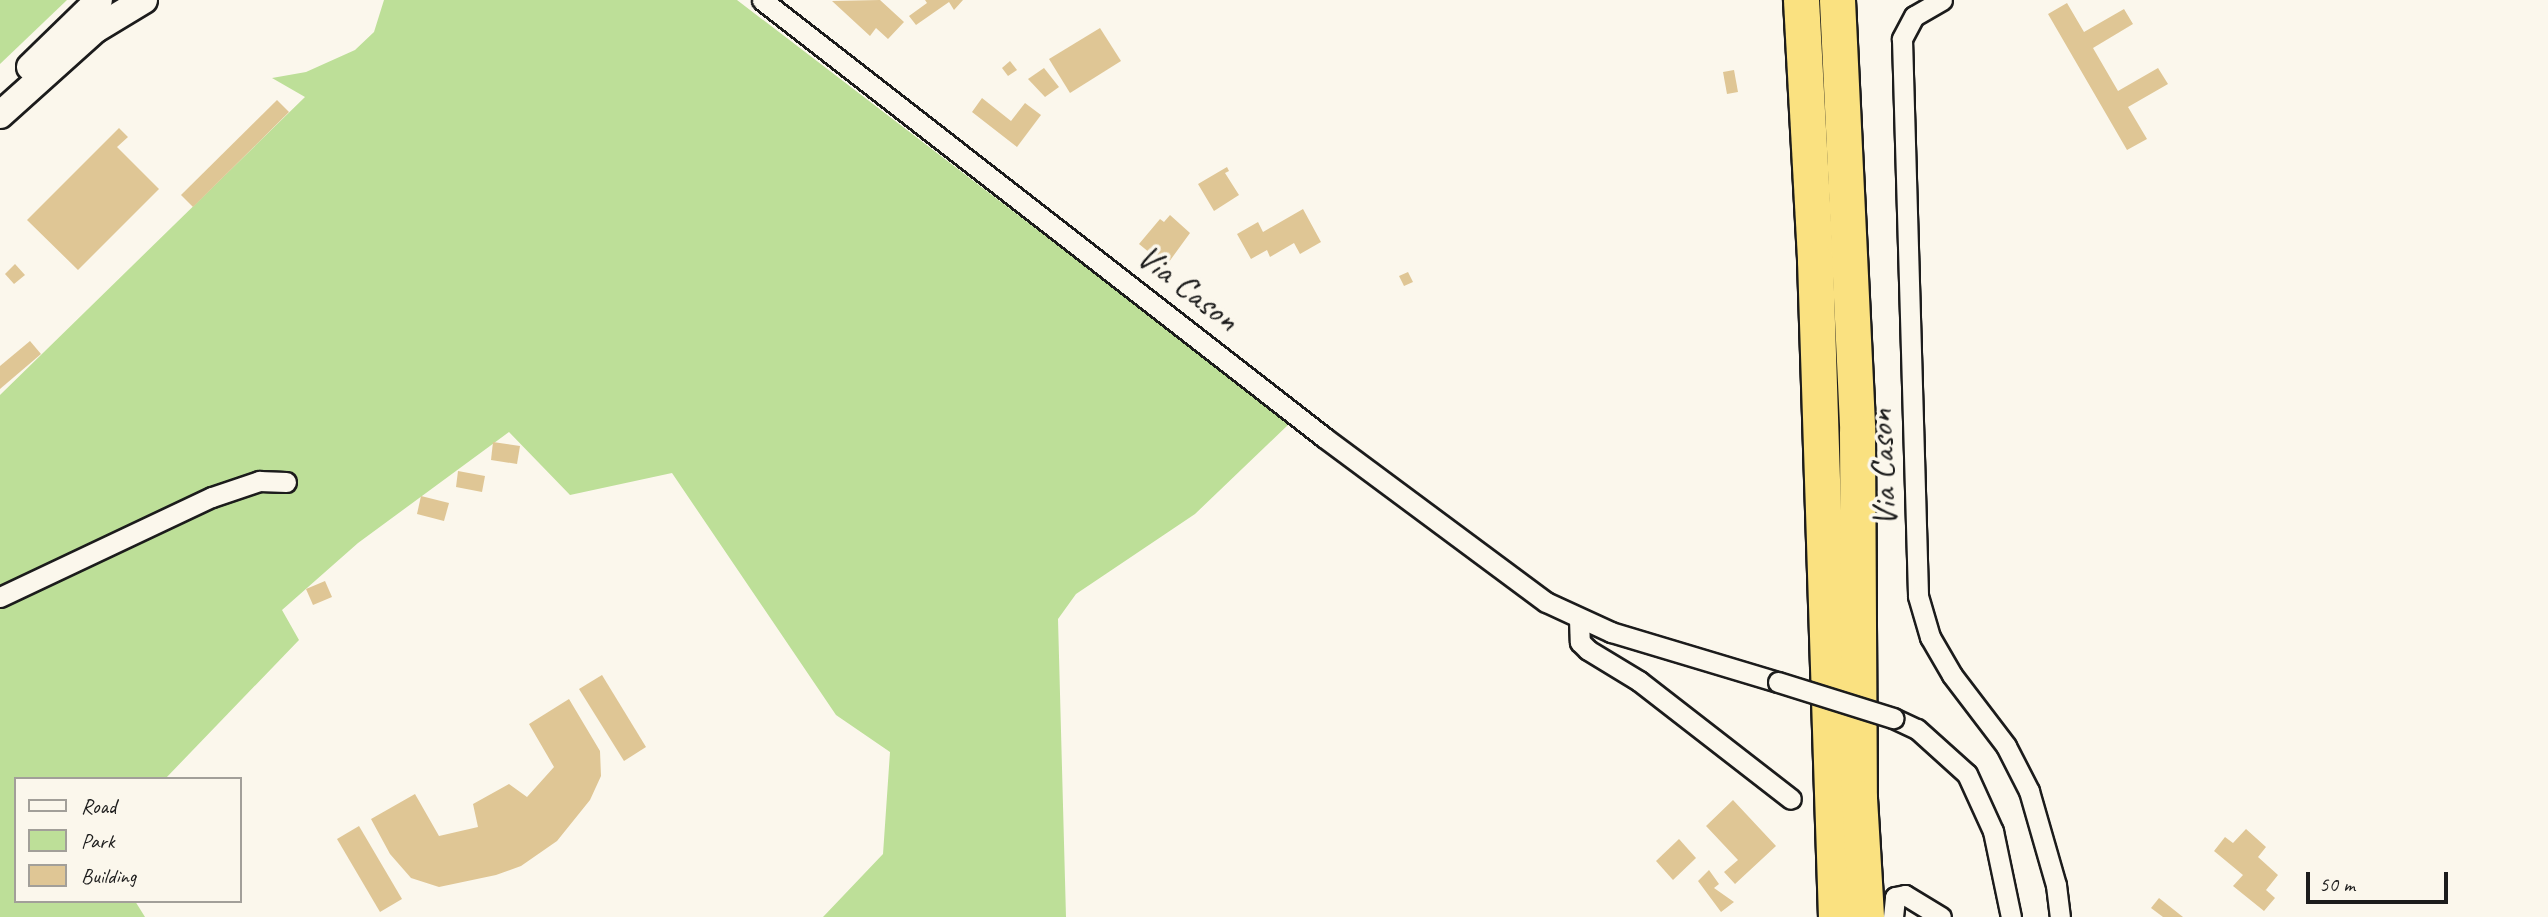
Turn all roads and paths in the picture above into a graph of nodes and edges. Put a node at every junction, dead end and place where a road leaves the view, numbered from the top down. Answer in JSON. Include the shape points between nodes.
{"nodes":[{"id":1,"x":99,"y":0,"type":"edge"},
{"id":2,"x":144,"y":0,"type":"edge"},
{"id":3,"x":762,"y":0,"type":"edge"},
{"id":4,"x":1801,"y":0,"type":"edge"},
{"id":5,"x":1837,"y":0,"type":"edge"},
{"id":6,"x":1942,"y":0,"type":"edge"},
{"id":7,"x":0,"y":97,"type":"edge"},
{"id":8,"x":0,"y":114,"type":"edge"},
{"id":9,"x":286,"y":482,"type":"dead end"},
{"id":10,"x":0,"y":597,"type":"edge"},
{"id":11,"x":1579,"y":619,"type":"junction"},
{"id":12,"x":1791,"y":799,"type":"dead end"},
{"id":13,"x":1836,"y":917,"type":"edge"},
{"id":14,"x":1866,"y":917,"type":"edge"},
{"id":15,"x":1893,"y":917,"type":"edge"},
{"id":16,"x":1941,"y":917,"type":"edge"},
{"id":17,"x":2011,"y":917,"type":"edge"},
{"id":18,"x":2060,"y":917,"type":"edge"}],
"edges":[{"from":1,"to":7,"type":"main road"},
{"from":2,"to":8,"type":"main road","via":[[96,29]]},
{"from":3,"to":11,"type":"street","name":"Via Cason","via":[[1325,438],[1504,573]]},
{"from":4,"to":13,"type":"highway","via":[[1815,260]]},
{"from":5,"to":14,"type":"highway","via":[[1857,432],[1859,798]]},
{"from":6,"to":18,"type":"street","name":"Via Cason","via":[[1914,16],[1902,40],[1918,596],[1930,637],[1946,666],[2006,747],[2029,792],[2056,885]]},
{"from":9,"to":10,"type":"street","via":[[259,481],[212,497]]},
{"from":11,"to":12,"type":"street","via":[[1580,642],[1588,650],[1639,681]]},
{"from":11,"to":17,"type":"street","name":"Via Cason","bridge":true,"via":[[1917,729],[1967,774],[1993,831]]},
{"from":15,"to":16,"type":"street","via":[[1895,897],[1905,895]]}]}
